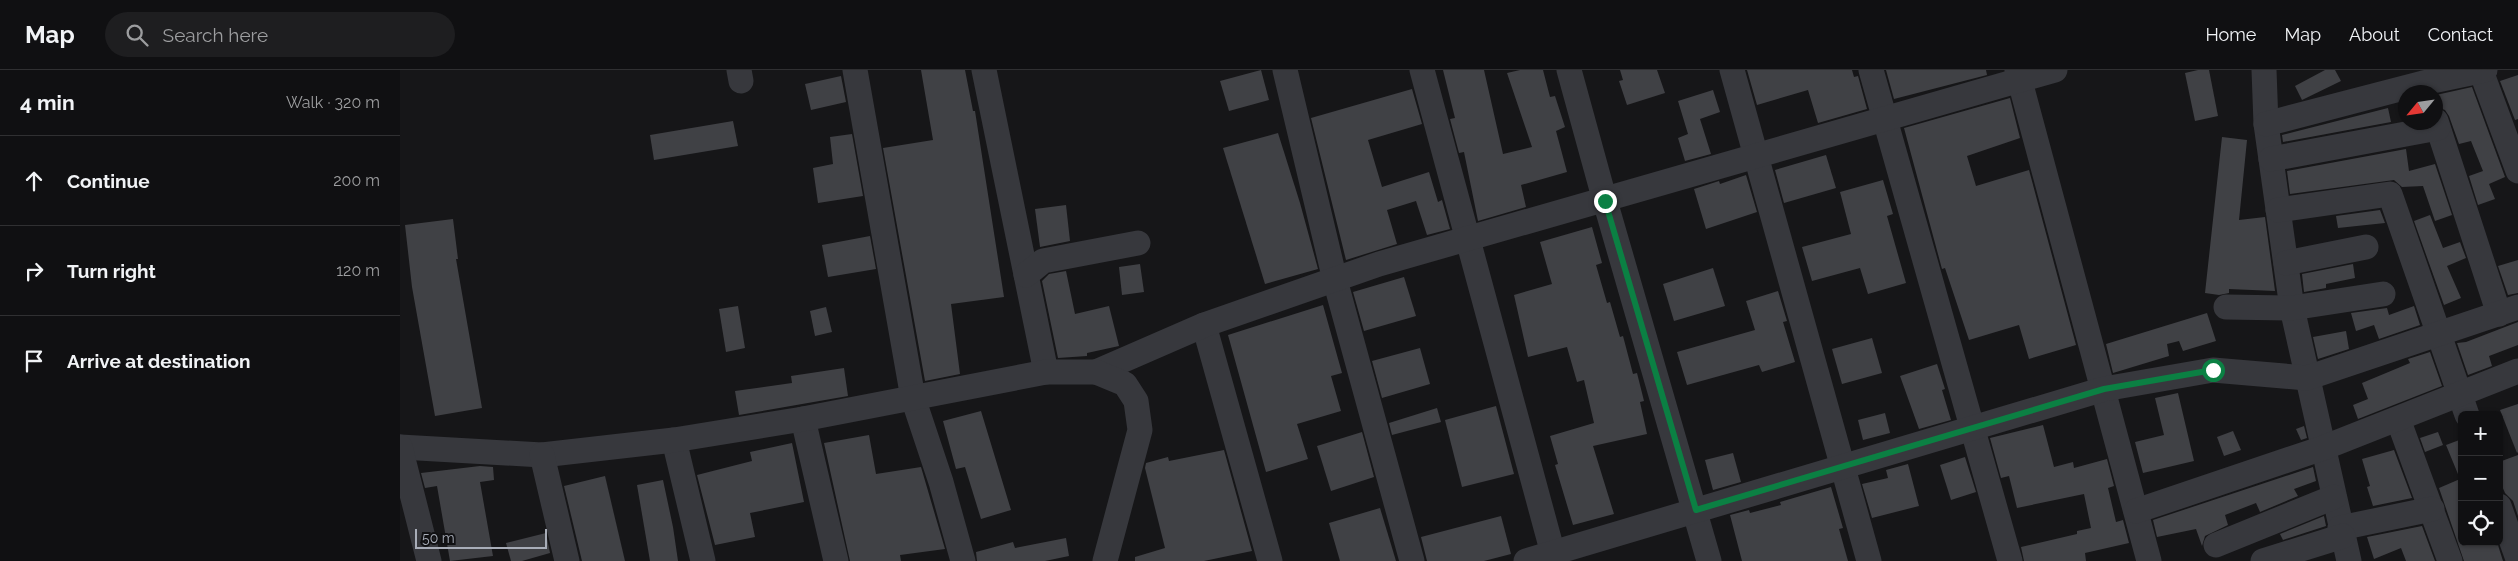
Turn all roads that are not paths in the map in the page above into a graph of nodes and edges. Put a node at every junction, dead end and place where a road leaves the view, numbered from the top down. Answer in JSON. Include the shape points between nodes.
{"nodes":[{"id":1,"x":855,"y":70,"type":"edge"},
{"id":2,"x":984,"y":70,"type":"edge"},
{"id":3,"x":1285,"y":70,"type":"edge"},
{"id":4,"x":1422,"y":70,"type":"edge"},
{"id":5,"x":1569,"y":70,"type":"edge"},
{"id":6,"x":1732,"y":70,"type":"edge"},
{"id":7,"x":1871,"y":70,"type":"edge"},
{"id":8,"x":2055,"y":70,"type":"edge"},
{"id":9,"x":2264,"y":70,"type":"edge"},
{"id":10,"x":2483,"y":71,"type":"edge"},
{"id":11,"x":2018,"y":75,"type":"edge"},
{"id":12,"x":2434,"y":85,"type":"edge"},
{"id":13,"x":2398,"y":94,"type":"edge"},
{"id":14,"x":1884,"y":118,"type":"junction"},
{"id":15,"x":2266,"y":124,"type":"junction"},
{"id":16,"x":2413,"y":130,"type":"edge"},
{"id":17,"x":2439,"y":130,"type":"edge"},
{"id":18,"x":1757,"y":157,"type":"junction"},
{"id":19,"x":2271,"y":159,"type":"junction"},
{"id":20,"x":2518,"y":169,"type":"edge"},
{"id":21,"x":1605,"y":201,"type":"junction"},
{"id":22,"x":2278,"y":210,"type":"junction"},
{"id":23,"x":1466,"y":240,"type":"junction"},
{"id":24,"x":1138,"y":243,"type":"dead end"},
{"id":25,"x":2366,"y":247,"type":"dead end"},
{"id":26,"x":2286,"y":263,"type":"junction"},
{"id":27,"x":1026,"y":275,"type":"junction"},
{"id":28,"x":1335,"y":280,"type":"junction"},
{"id":29,"x":2383,"y":294,"type":"dead end"},
{"id":30,"x":2226,"y":307,"type":"dead end"},
{"id":31,"x":2292,"y":308,"type":"junction"},
{"id":32,"x":2508,"y":310,"type":"edge"},
{"id":33,"x":1204,"y":325,"type":"junction"},
{"id":34,"x":2440,"y":334,"type":"junction"},
{"id":35,"x":2518,"y":371,"type":"edge"},
{"id":36,"x":1046,"y":372,"type":"junction"},
{"id":37,"x":1096,"y":372,"type":"junction"},
{"id":38,"x":2307,"y":378,"type":"junction"},
{"id":39,"x":2104,"y":389,"type":"junction"},
{"id":40,"x":913,"y":398,"type":"junction"},
{"id":41,"x":2463,"y":404,"type":"edge"},
{"id":42,"x":803,"y":419,"type":"junction"},
{"id":43,"x":2398,"y":419,"type":"junction"},
{"id":44,"x":1972,"y":428,"type":"junction"},
{"id":45,"x":674,"y":440,"type":"junction"},
{"id":46,"x":400,"y":447,"type":"edge"},
{"id":47,"x":2323,"y":448,"type":"junction"},
{"id":48,"x":542,"y":455,"type":"junction"},
{"id":49,"x":1841,"y":466,"type":"junction"},
{"id":50,"x":2334,"y":498,"type":"junction"},
{"id":51,"x":2432,"y":508,"type":"junction"},
{"id":52,"x":1696,"y":510,"type":"junction"},
{"id":53,"x":2136,"y":510,"type":"junction"},
{"id":54,"x":2503,"y":517,"type":"edge"},
{"id":55,"x":1114,"y":529,"type":"junction"},
{"id":56,"x":2342,"y":532,"type":"junction"},
{"id":57,"x":2216,"y":545,"type":"dead end"},
{"id":58,"x":1554,"y":557,"type":"edge"},
{"id":59,"x":2518,"y":559,"type":"edge"},
{"id":60,"x":429,"y":561,"type":"edge"},
{"id":61,"x":567,"y":561,"type":"edge"},
{"id":62,"x":704,"y":561,"type":"edge"},
{"id":63,"x":836,"y":561,"type":"edge"},
{"id":64,"x":963,"y":561,"type":"edge"},
{"id":65,"x":1105,"y":561,"type":"edge"},
{"id":66,"x":1124,"y":561,"type":"edge"},
{"id":67,"x":1270,"y":561,"type":"edge"},
{"id":68,"x":1412,"y":561,"type":"edge"},
{"id":69,"x":1526,"y":561,"type":"edge"},
{"id":70,"x":1709,"y":561,"type":"edge"},
{"id":71,"x":1869,"y":561,"type":"edge"},
{"id":72,"x":2010,"y":561,"type":"edge"},
{"id":73,"x":2150,"y":561,"type":"edge"},
{"id":74,"x":2263,"y":561,"type":"edge"},
{"id":75,"x":2349,"y":561,"type":"edge"},
{"id":76,"x":2450,"y":561,"type":"edge"}],
"edges":[{"from":1,"to":40,"type":"street"},
{"from":2,"to":27,"type":"street"},
{"from":3,"to":28,"type":"street"},
{"from":4,"to":23,"type":"street"},
{"from":5,"to":21,"type":"street"},
{"from":6,"to":18,"type":"street"},
{"from":7,"to":14,"type":"street"},
{"from":8,"to":11,"type":"street"},
{"from":9,"to":15,"type":"street"},
{"from":10,"to":12,"type":"street"},
{"from":10,"to":20,"type":"street"},
{"from":11,"to":14,"type":"street"},
{"from":11,"to":39,"type":"street"},
{"from":13,"to":15,"type":"street"},
{"from":14,"to":18,"type":"street"},
{"from":14,"to":44,"type":"street"},
{"from":15,"to":19,"type":"street"},
{"from":16,"to":19,"type":"street"},
{"from":17,"to":32,"type":"street"},
{"from":18,"to":21,"type":"street"},
{"from":18,"to":49,"type":"street"},
{"from":19,"to":22,"type":"street"},
{"from":21,"to":23,"type":"street"},
{"from":21,"to":52,"type":"street"},
{"from":22,"to":26,"type":"street"},
{"from":22,"to":34,"type":"street","via":[[2390,194]]},
{"from":23,"to":28,"type":"street","via":[[1378,264]]},
{"from":23,"to":58,"type":"street"},
{"from":24,"to":27,"type":"street","via":[[1043,261]]},
{"from":25,"to":26,"type":"street"},
{"from":26,"to":31,"type":"street"},
{"from":27,"to":36,"type":"street"},
{"from":28,"to":33,"type":"street"},
{"from":28,"to":68,"type":"street"},
{"from":29,"to":31,"type":"street"},
{"from":30,"to":31,"type":"street"},
{"from":31,"to":38,"type":"street"},
{"from":32,"to":34,"type":"street"},
{"from":33,"to":37,"type":"street"},
{"from":33,"to":67,"type":"street"},
{"from":34,"to":38,"type":"street"},
{"from":34,"to":41,"type":"street"},
{"from":35,"to":41,"type":"street"},
{"from":36,"to":37,"type":"street"},
{"from":36,"to":40,"type":"street"},
{"from":37,"to":55,"type":"street","via":[[1125,384],[1136,401],[1140,430]]},
{"from":38,"to":39,"type":"street","via":[[2213,370]]},
{"from":38,"to":47,"type":"street"},
{"from":39,"to":44,"type":"street"},
{"from":39,"to":53,"type":"street"},
{"from":40,"to":42,"type":"street"},
{"from":40,"to":64,"type":"street"},
{"from":41,"to":43,"type":"street"},
{"from":42,"to":45,"type":"street"},
{"from":42,"to":63,"type":"street"},
{"from":43,"to":47,"type":"street"},
{"from":43,"to":51,"type":"street"},
{"from":44,"to":49,"type":"street"},
{"from":44,"to":72,"type":"street"},
{"from":45,"to":48,"type":"street"},
{"from":45,"to":62,"type":"street"},
{"from":46,"to":48,"type":"street"},
{"from":46,"to":60,"type":"street"},
{"from":47,"to":50,"type":"street"},
{"from":47,"to":53,"type":"street"},
{"from":48,"to":61,"type":"street"},
{"from":49,"to":52,"type":"street"},
{"from":49,"to":71,"type":"street"},
{"from":50,"to":56,"type":"street"},
{"from":50,"to":57,"type":"street"},
{"from":51,"to":56,"type":"street"},
{"from":51,"to":76,"type":"street"},
{"from":52,"to":58,"type":"street"},
{"from":52,"to":70,"type":"street"},
{"from":53,"to":73,"type":"street"},
{"from":54,"to":59,"type":"street"},
{"from":55,"to":65,"type":"street"},
{"from":55,"to":66,"type":"street"},
{"from":56,"to":74,"type":"street"},
{"from":56,"to":75,"type":"street"},
{"from":58,"to":69,"type":"street"}]}
